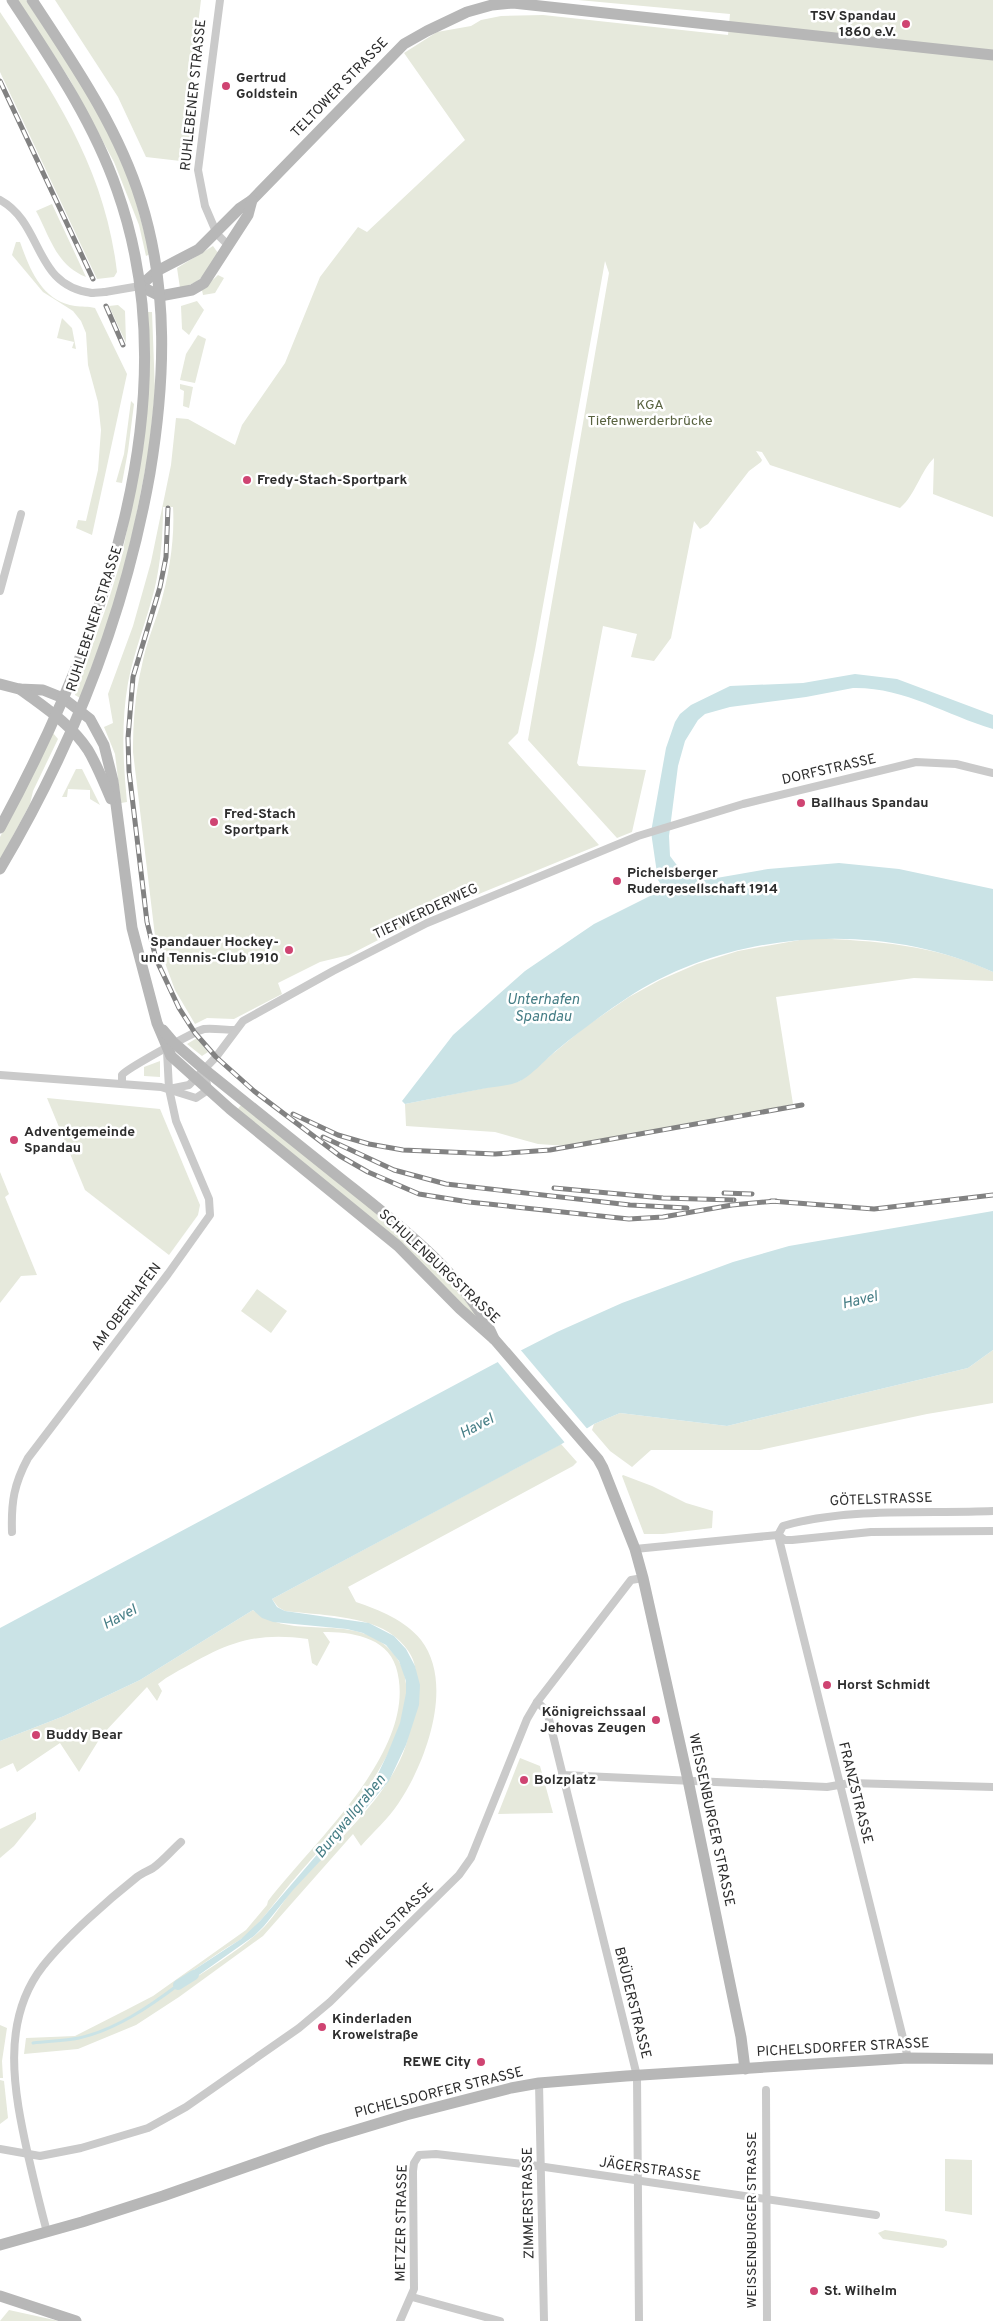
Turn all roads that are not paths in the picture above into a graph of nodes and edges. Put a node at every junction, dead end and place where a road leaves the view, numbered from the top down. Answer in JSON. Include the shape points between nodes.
{"nodes":[{"id":1,"x":12,"y":0,"type":"edge"},
{"id":2,"x":32,"y":0,"type":"edge"},
{"id":3,"x":220,"y":0,"type":"edge"},
{"id":4,"x":491,"y":2,"type":"edge"},
{"id":5,"x":993,"y":55,"type":"edge"},
{"id":6,"x":0,"y":200,"type":"edge"},
{"id":7,"x":252,"y":200,"type":"junction"},
{"id":8,"x":216,"y":234,"type":"junction"},
{"id":9,"x":229,"y":246,"type":"junction"},
{"id":10,"x":157,"y":271,"type":"junction"},
{"id":11,"x":140,"y":286,"type":"junction"},
{"id":12,"x":160,"y":296,"type":"junction"},
{"id":13,"x":21,"y":514,"type":"dead end"},
{"id":14,"x":0,"y":591,"type":"edge"},
{"id":15,"x":0,"y":684,"type":"edge"},
{"id":16,"x":19,"y":688,"type":"junction"},
{"id":17,"x":63,"y":698,"type":"junction"},
{"id":18,"x":81,"y":712,"type":"junction"},
{"id":19,"x":56,"y":716,"type":"junction"},
{"id":20,"x":72,"y":732,"type":"junction"},
{"id":21,"x":993,"y":772,"type":"edge"},
{"id":22,"x":115,"y":810,"type":"junction"},
{"id":23,"x":0,"y":828,"type":"edge"},
{"id":24,"x":638,"y":836,"type":"joint"},
{"id":25,"x":0,"y":869,"type":"edge"},
{"id":26,"x":235,"y":1030,"type":"junction"},
{"id":27,"x":170,"y":1046,"type":"junction"},
{"id":28,"x":204,"y":1069,"type":"junction"},
{"id":29,"x":0,"y":1074,"type":"edge"},
{"id":30,"x":195,"y":1079,"type":"junction"},
{"id":31,"x":122,"y":1083,"type":"junction"},
{"id":32,"x":169,"y":1089,"type":"junction"},
{"id":33,"x":208,"y":1090,"type":"junction"},
{"id":34,"x":495,"y":1340,"type":"junction"},
{"id":35,"x":993,"y":1511,"type":"edge"},
{"id":36,"x":993,"y":1531,"type":"edge"},
{"id":37,"x":12,"y":1532,"type":"dead end"},
{"id":38,"x":778,"y":1535,"type":"junction"},
{"id":39,"x":635,"y":1549,"type":"junction"},
{"id":40,"x":643,"y":1578,"type":"junction"},
{"id":41,"x":537,"y":1702,"type":"junction"},
{"id":42,"x":562,"y":1775,"type":"junction"},
{"id":43,"x":688,"y":1780,"type":"junction"},
{"id":44,"x":840,"y":1784,"type":"junction"},
{"id":45,"x":993,"y":1787,"type":"edge"},
{"id":46,"x":181,"y":1842,"type":"dead end"},
{"id":47,"x":908,"y":2058,"type":"junction"},
{"id":48,"x":993,"y":2058,"type":"edge"},
{"id":49,"x":745,"y":2069,"type":"junction"},
{"id":50,"x":637,"y":2076,"type":"junction"},
{"id":51,"x":539,"y":2084,"type":"junction"},
{"id":52,"x":766,"y":2090,"type":"dead end"},
{"id":53,"x":0,"y":2148,"type":"edge"},
{"id":54,"x":28,"y":2154,"type":"junction"},
{"id":55,"x":419,"y":2154,"type":"joint"},
{"id":56,"x":540,"y":2167,"type":"junction"},
{"id":57,"x":639,"y":2181,"type":"junction"},
{"id":58,"x":768,"y":2199,"type":"junction"},
{"id":59,"x":876,"y":2215,"type":"dead end"},
{"id":60,"x":47,"y":2232,"type":"junction"},
{"id":61,"x":0,"y":2245,"type":"edge"},
{"id":62,"x":0,"y":2296,"type":"edge"},
{"id":63,"x":412,"y":2297,"type":"junction"},
{"id":64,"x":76,"y":2321,"type":"edge"},
{"id":65,"x":400,"y":2321,"type":"edge"},
{"id":66,"x":500,"y":2321,"type":"edge"},
{"id":67,"x":544,"y":2321,"type":"edge"},
{"id":68,"x":639,"y":2321,"type":"edge"},
{"id":69,"x":767,"y":2321,"type":"edge"}],
"edges":[{"from":1,"to":11,"type":"street","name":"RUHLEBENER STRASSE","via":[[69,88],[103,156],[128,225]]},
{"from":2,"to":10,"type":"street","name":"RUHLEBENER STRASSE","via":[[85,81],[121,148],[142,203]]},
{"from":3,"to":8,"type":"street","name":"RUHLEBENER STRASSE","via":[[198,170],[205,206]]},
{"from":4,"to":5,"type":"street","name":"TELTOWER STRASSE"},
{"from":4,"to":7,"type":"street","name":"TELTOWER STRASSE","via":[[404,44]]},
{"from":6,"to":11,"type":"street","bridge":true,"via":[[11,206],[24,221],[44,262],[70,287],[92,293]]},
{"from":7,"to":8,"type":"street","name":"TELTOWER STRASSE"},
{"from":7,"to":9,"type":"street","name":"TELTOWER STRASSE","via":[[248,215]]},
{"from":8,"to":9,"type":"street","name":"RUHLEBENER STRASSE"},
{"from":8,"to":10,"type":"street","name":"TELTOWER STRASSE","via":[[198,249]]},
{"from":9,"to":12,"type":"street","name":"TELTOWER STRASSE","via":[[204,283],[192,290]]},
{"from":10,"to":11,"type":"street","name":"TELTOWER STRASSE"},
{"from":10,"to":12,"type":"street","name":"RUHLEBENER STRASSE"},
{"from":11,"to":12,"type":"street"},
{"from":11,"to":17,"type":"street","name":"RUHLEBENER STRASSE","via":[[145,360],[136,460],[103,590]]},
{"from":12,"to":18,"type":"street","name":"RUHLEBENER STRASSE","via":[[163,355],[160,397],[144,508],[122,597]]},
{"from":13,"to":14,"type":"street"},
{"from":15,"to":16,"type":"street","name":"SCHULENBURGSTRASSE"},
{"from":16,"to":17,"type":"street","name":"SCHULENBURGSTRASSE","via":[[43,690]]},
{"from":16,"to":19,"type":"street","name":"SCHULENBURGSTRASSE"},
{"from":17,"to":18,"type":"street","name":"SCHULENBURGSTRASSE"},
{"from":17,"to":19,"type":"street","name":"RUHLEBENER STRASSE"},
{"from":18,"to":20,"type":"street","name":"RUHLEBENER STRASSE"},
{"from":18,"to":22,"type":"street","name":"SCHULENBURGSTRASSE","via":[[95,725],[104,745],[113,781]]},
{"from":19,"to":20,"type":"street","name":"SCHULENBURGSTRASSE"},
{"from":19,"to":23,"type":"street","name":"RUHLEBENER STRASSE"},
{"from":20,"to":22,"type":"street","name":"SCHULENBURGSTRASSE","via":[[88,751]]},
{"from":20,"to":25,"type":"street","name":"RUHLEBENER STRASSE"},
{"from":21,"to":24,"type":"street","name":"DORFSTRASSE","via":[[956,764],[916,762],[820,783]]},
{"from":22,"to":27,"type":"street","name":"SCHULENBURGSTRASSE","via":[[132,928],[157,1023]]},
{"from":24,"to":26,"type":"street","name":"TIEFWERDERWEG","via":[[427,923],[243,1021]]},
{"from":26,"to":27,"type":"street","via":[[202,1030]]},
{"from":26,"to":28,"type":"street","name":"TIEFWERDERWEG"},
{"from":27,"to":28,"type":"street","name":"SCHULENBURGSTRASSE"},
{"from":27,"to":30,"type":"street","name":"SCHULENBURGSTRASSE","via":[[171,1056]]},
{"from":27,"to":31,"type":"street","via":[[123,1073]]},
{"from":27,"to":32,"type":"street"},
{"from":28,"to":30,"type":"street","name":"TIEFWERDERWEG"},
{"from":28,"to":33,"type":"street"},
{"from":28,"to":34,"type":"street","name":"SCHULENBURGSTRASSE","via":[[400,1227],[470,1297],[485,1317]]},
{"from":29,"to":31,"type":"street","name":"TIEFWERDERWEG"},
{"from":30,"to":32,"type":"street","name":"TIEFWERDERWEG","via":[[189,1085]]},
{"from":30,"to":33,"type":"street","name":"SCHULENBURGSTRASSE"},
{"from":31,"to":32,"type":"street","name":"TIEFWERDERWEG"},
{"from":32,"to":33,"type":"street","name":"TIEFWERDERWEG","via":[[196,1098]]},
{"from":32,"to":37,"type":"street","name":"AM OBERHAFEN","via":[[176,1120],[209,1198],[210,1214],[28,1458],[18,1476],[11,1506]]},
{"from":33,"to":34,"type":"street","name":"SCHULENBURGSTRASSE","via":[[383,1232]]},
{"from":34,"to":39,"type":"street","via":[[603,1468]]},
{"from":35,"to":38,"type":"street","name":"GÖTELSTRASSE","via":[[806,1519],[783,1526]]},
{"from":36,"to":38,"type":"street","name":"GÖTELSTRASSE","via":[[871,1532],[792,1540]]},
{"from":38,"to":39,"type":"street","name":"GÖTELSTRASSE"},
{"from":38,"to":44,"type":"street","name":"FRANZSTRASSE"},
{"from":39,"to":40,"type":"street"},
{"from":40,"to":41,"type":"street","name":"KROWELSTRASSE","via":[[630,1580]]},
{"from":40,"to":43,"type":"street","name":"WEISSENBURGER STRASSE"},
{"from":41,"to":42,"type":"street","name":"BRÜDERSTRASSE","via":[[547,1711]]},
{"from":41,"to":54,"type":"street","name":"KROWELSTRASSE","via":[[516,1742],[471,1858],[459,1875],[330,2002],[186,2107],[148,2128],[80,2148],[40,2156]]},
{"from":42,"to":43,"type":"street"},
{"from":42,"to":50,"type":"street","name":"BRÜDERSTRASSE"},
{"from":43,"to":44,"type":"street","via":[[827,1787]]},
{"from":43,"to":49,"type":"street","name":"WEISSENBURGER STRASSE"},
{"from":44,"to":45,"type":"street"},
{"from":44,"to":47,"type":"street","name":"FRANZSTRASSE"},
{"from":46,"to":54,"type":"street","via":[[81,1927],[42,1966],[26,1991],[17,2019],[12,2054],[18,2110]]},
{"from":47,"to":48,"type":"street","name":"PICHELSDORFER STRASSE"},
{"from":47,"to":49,"type":"street","name":"PICHELSDORFER STRASSE"},
{"from":49,"to":50,"type":"street","name":"PICHELSDORFER STRASSE"},
{"from":50,"to":51,"type":"street","name":"PICHELSDORFER STRASSE"},
{"from":50,"to":57,"type":"street","name":"BRÜDERSTRASSE"},
{"from":51,"to":56,"type":"street","name":"ZIMMERSTRASSE"},
{"from":51,"to":60,"type":"street","name":"PICHELSDORFER STRASSE","via":[[406,2115]]},
{"from":52,"to":58,"type":"street","name":"WEISSENBURGER STRASSE"},
{"from":53,"to":54,"type":"street","name":"KROWELSTRASSE"},
{"from":54,"to":60,"type":"street"},
{"from":55,"to":56,"type":"street","name":"JÄGERSTRASSE"},
{"from":55,"to":63,"type":"street","name":"METZER STRASSE","via":[[413,2171]]},
{"from":56,"to":57,"type":"street","name":"JÄGERSTRASSE"},
{"from":56,"to":67,"type":"street","name":"ZIMMERSTRASSE"},
{"from":57,"to":58,"type":"street","name":"JÄGERSTRASSE"},
{"from":57,"to":68,"type":"street","name":"BRÜDERSTRASSE"},
{"from":58,"to":59,"type":"street","name":"JÄGERSTRASSE"},
{"from":58,"to":69,"type":"street","name":"WEISSENBURGER STRASSE"},
{"from":60,"to":61,"type":"street","name":"PICHELSDORFER STRASSE"},
{"from":62,"to":64,"type":"street"},
{"from":63,"to":65,"type":"street","name":"METZER STRASSE"},
{"from":63,"to":66,"type":"street"}]}
